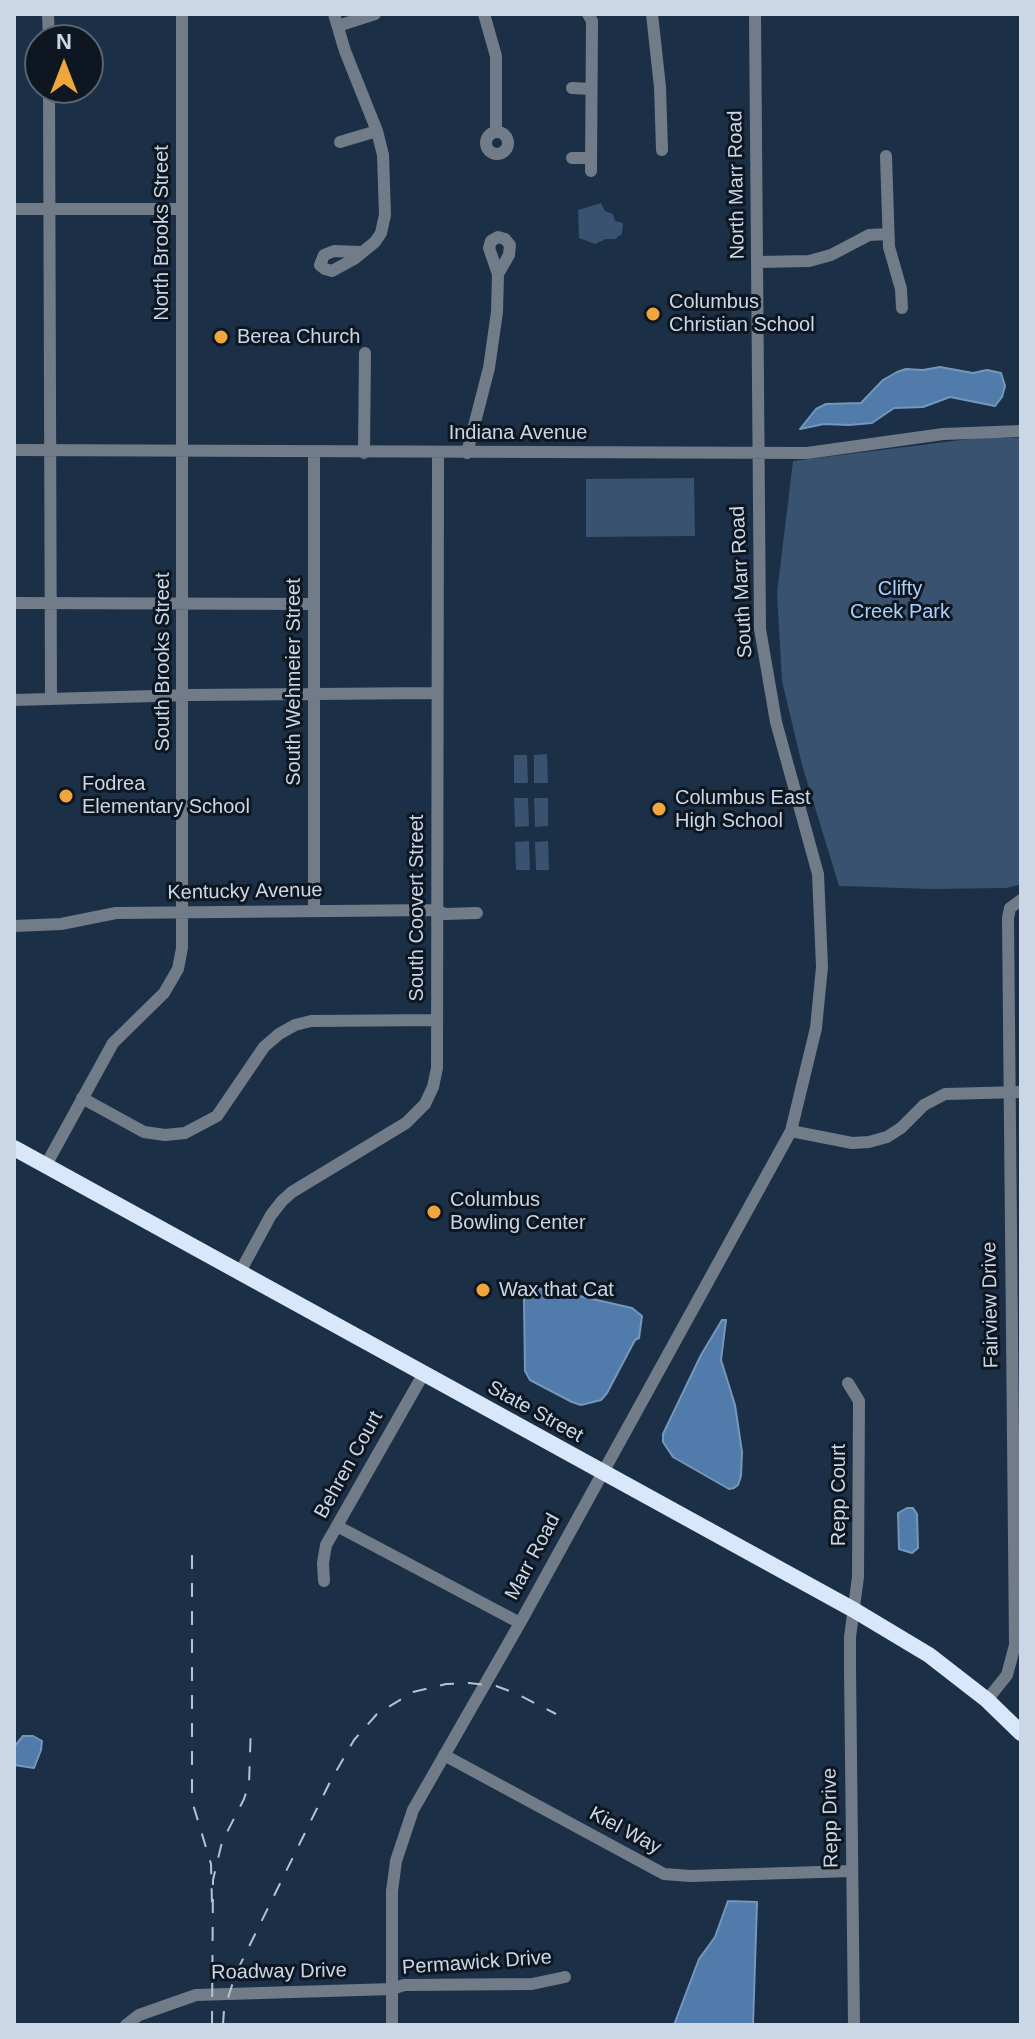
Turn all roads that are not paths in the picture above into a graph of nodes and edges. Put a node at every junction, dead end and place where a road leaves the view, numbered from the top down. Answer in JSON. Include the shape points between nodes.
{"nodes":[{"id":1,"x":182,"y":14,"type":"edge"},
{"id":2,"x":375,"y":14,"type":"edge"},
{"id":3,"x":484,"y":14,"type":"edge"},
{"id":4,"x":588,"y":14,"type":"edge"},
{"id":5,"x":652,"y":14,"type":"edge"},
{"id":6,"x":755,"y":14,"type":"edge"},
{"id":7,"x":336,"y":20,"type":"edge"},
{"id":8,"x":572,"y":88,"type":"dead end"},
{"id":9,"x":591,"y":89,"type":"junction"},
{"id":10,"x":49,"y":104,"type":"edge"},
{"id":11,"x":377,"y":131,"type":"junction"},
{"id":12,"x":496,"y":132,"type":"dead end"},
{"id":13,"x":340,"y":142,"type":"dead end"},
{"id":14,"x":662,"y":150,"type":"dead end"},
{"id":15,"x":886,"y":156,"type":"dead end"},
{"id":16,"x":572,"y":158,"type":"dead end"},
{"id":17,"x":14,"y":209,"type":"edge"},
{"id":18,"x":49,"y":209,"type":"junction"},
{"id":19,"x":181,"y":209,"type":"junction"},
{"id":20,"x":888,"y":234,"type":"junction"},
{"id":21,"x":360,"y":252,"type":"dead end"},
{"id":22,"x":758,"y":262,"type":"junction"},
{"id":23,"x":498,"y":274,"type":"dead end"},
{"id":24,"x":902,"y":308,"type":"dead end"},
{"id":25,"x":365,"y":353,"type":"dead end"},
{"id":26,"x":1021,"y":431,"type":"edge"},
{"id":27,"x":14,"y":450,"type":"edge"},
{"id":28,"x":50,"y":450,"type":"junction"},
{"id":29,"x":182,"y":451,"type":"junction"},
{"id":30,"x":758,"y":452,"type":"junction"},
{"id":31,"x":314,"y":453,"type":"junction"},
{"id":32,"x":364,"y":453,"type":"junction"},
{"id":33,"x":438,"y":453,"type":"junction"},
{"id":34,"x":467,"y":453,"type":"junction"},
{"id":35,"x":14,"y":603,"type":"edge"},
{"id":36,"x":51,"y":603,"type":"junction"},
{"id":37,"x":183,"y":603,"type":"junction"},
{"id":38,"x":313,"y":604,"type":"junction"},
{"id":39,"x":436,"y":693,"type":"junction"},
{"id":40,"x":183,"y":695,"type":"junction"},
{"id":41,"x":314,"y":695,"type":"junction"},
{"id":42,"x":51,"y":699,"type":"junction"},
{"id":43,"x":14,"y":700,"type":"edge"},
{"id":44,"x":1018,"y":902,"type":"edge"},
{"id":45,"x":437,"y":910,"type":"junction"},
{"id":46,"x":314,"y":911,"type":"junction"},
{"id":47,"x":182,"y":913,"type":"junction"},
{"id":48,"x":477,"y":913,"type":"dead end"},
{"id":49,"x":14,"y":926,"type":"edge"},
{"id":50,"x":437,"y":1020,"type":"junction"},
{"id":51,"x":1015,"y":1092,"type":"edge"},
{"id":52,"x":82,"y":1098,"type":"junction"},
{"id":53,"x":791,"y":1131,"type":"junction"},
{"id":54,"x":14,"y":1148,"type":"edge"},
{"id":55,"x":46,"y":1165,"type":"junction"},
{"id":56,"x":240,"y":1272,"type":"junction"},
{"id":57,"x":424,"y":1373,"type":"junction"},
{"id":58,"x":848,"y":1383,"type":"dead end"},
{"id":59,"x":601,"y":1472,"type":"junction"},
{"id":60,"x":1017,"y":1493,"type":"edge"},
{"id":61,"x":337,"y":1526,"type":"junction"},
{"id":62,"x":324,"y":1581,"type":"dead end"},
{"id":63,"x":854,"y":1610,"type":"junction"},
{"id":64,"x":520,"y":1623,"type":"junction"},
{"id":65,"x":987,"y":1700,"type":"junction"},
{"id":66,"x":1021,"y":1733,"type":"edge"},
{"id":67,"x":444,"y":1755,"type":"junction"},
{"id":68,"x":852,"y":1871,"type":"junction"},
{"id":69,"x":565,"y":1977,"type":"dead end"},
{"id":70,"x":392,"y":1989,"type":"junction"},
{"id":71,"x":126,"y":2025,"type":"edge"},
{"id":72,"x":392,"y":2025,"type":"edge"},
{"id":73,"x":854,"y":2025,"type":"edge"}],
"edges":[{"from":1,"to":19,"type":"street","name":"North Brooks Street"},
{"from":2,"to":7,"type":"street"},
{"from":3,"to":12,"type":"street","via":[[496,56]]},
{"from":4,"to":9,"type":"street"},
{"from":5,"to":14,"type":"street"},
{"from":6,"to":22,"type":"street","name":"North Marr Road"},
{"from":7,"to":11,"type":"street"},
{"from":8,"to":9,"type":"street"},
{"from":9,"to":16,"type":"street","via":[[591,165]]},
{"from":10,"to":18,"type":"street"},
{"from":11,"to":13,"type":"street"},
{"from":11,"to":21,"type":"street","via":[[385,215],[375,242]]},
{"from":15,"to":20,"type":"street"},
{"from":17,"to":18,"type":"street"},
{"from":18,"to":19,"type":"street"},
{"from":18,"to":28,"type":"street"},
{"from":19,"to":29,"type":"street","name":"North Brooks Street"},
{"from":20,"to":22,"type":"street","via":[[869,235],[809,261]]},
{"from":20,"to":24,"type":"street"},
{"from":22,"to":30,"type":"street","name":"North Marr Road"},
{"from":23,"to":34,"type":"street","via":[[489,368]]},
{"from":25,"to":32,"type":"street"},
{"from":26,"to":30,"type":"street","name":"Indiana Avenue","via":[[943,434],[807,453]]},
{"from":27,"to":28,"type":"street","name":"Indiana Avenue"},
{"from":28,"to":29,"type":"street","name":"Indiana Avenue"},
{"from":28,"to":36,"type":"street"},
{"from":29,"to":31,"type":"street","name":"Indiana Avenue"},
{"from":29,"to":37,"type":"street","name":"South Brooks Street"},
{"from":30,"to":34,"type":"street","name":"Indiana Avenue"},
{"from":30,"to":53,"type":"street","name":"South Marr Road","via":[[760,629],[776,722],[818,874],[822,967],[816,1028]]},
{"from":31,"to":32,"type":"street","name":"Indiana Avenue"},
{"from":31,"to":38,"type":"street","name":"South Wehmeier Street"},
{"from":32,"to":33,"type":"street","name":"Indiana Avenue"},
{"from":33,"to":34,"type":"street","name":"Indiana Avenue"},
{"from":33,"to":39,"type":"street","name":"South Coovert Street"},
{"from":35,"to":36,"type":"street"},
{"from":36,"to":37,"type":"street"},
{"from":36,"to":42,"type":"street"},
{"from":37,"to":38,"type":"street"},
{"from":37,"to":40,"type":"street","name":"South Brooks Street"},
{"from":38,"to":41,"type":"street","name":"South Wehmeier Street"},
{"from":39,"to":41,"type":"street"},
{"from":39,"to":45,"type":"street","name":"South Coovert Street"},
{"from":40,"to":41,"type":"street"},
{"from":40,"to":42,"type":"street"},
{"from":40,"to":47,"type":"street","name":"South Brooks Street"},
{"from":41,"to":46,"type":"street","name":"South Wehmeier Street"},
{"from":42,"to":43,"type":"street"},
{"from":44,"to":51,"type":"street","name":"Fairview Drive","via":[[1008,918]]},
{"from":45,"to":46,"type":"street","name":"Kentucky Avenue"},
{"from":45,"to":48,"type":"street","name":"Kentucky Avenue"},
{"from":45,"to":50,"type":"street","name":"South Coovert Street"},
{"from":46,"to":47,"type":"street","name":"Kentucky Avenue"},
{"from":47,"to":49,"type":"street","name":"Kentucky Avenue","via":[[116,913]]},
{"from":47,"to":52,"type":"street","name":"South Brooks Street","via":[[178,969],[164,993],[113,1043]]},
{"from":50,"to":52,"type":"street","via":[[295,1025],[264,1047],[217,1116],[185,1133],[144,1132]]},
{"from":50,"to":56,"type":"street","name":"South Coovert Street","via":[[437,1068],[425,1104],[406,1123],[292,1192],[271,1215]]},
{"from":51,"to":53,"type":"street","via":[[935,1097],[901,1128],[869,1142]]},
{"from":51,"to":60,"type":"street","name":"Fairview Drive"},
{"from":52,"to":55,"type":"street","name":"South Brooks Street"},
{"from":53,"to":59,"type":"street","name":"Marr Road"},
{"from":54,"to":55,"type":"highway","name":"State Street"},
{"from":55,"to":56,"type":"highway","name":"State Street"},
{"from":56,"to":57,"type":"highway","name":"State Street"},
{"from":57,"to":59,"type":"highway","name":"State Street"},
{"from":57,"to":61,"type":"street","name":"Behren Court"},
{"from":58,"to":63,"type":"street","name":"Repp Court","via":[[859,1401]]},
{"from":59,"to":63,"type":"highway","name":"State Street"},
{"from":59,"to":64,"type":"street","name":"Marr Road"},
{"from":60,"to":65,"type":"street","name":"Fairview Drive","via":[[1014,1655],[1007,1675]]},
{"from":61,"to":62,"type":"street","name":"Behren Court","via":[[326,1545]]},
{"from":61,"to":64,"type":"street"},
{"from":63,"to":65,"type":"highway","name":"State Street","via":[[929,1655]]},
{"from":63,"to":68,"type":"street","name":"Repp Drive"},
{"from":64,"to":67,"type":"street","name":"Marr Road"},
{"from":65,"to":66,"type":"highway","name":"State Street"},
{"from":67,"to":68,"type":"street","name":"Kiel Way","via":[[664,1874]]},
{"from":67,"to":70,"type":"street","name":"Marr Road","via":[[413,1810],[396,1861]]},
{"from":68,"to":73,"type":"street","name":"Repp Drive"},
{"from":69,"to":70,"type":"street","name":"Permawick Drive","via":[[532,1984]]},
{"from":70,"to":71,"type":"street","name":"Roadway Drive","via":[[196,1995],[139,2015]]},
{"from":70,"to":72,"type":"street","name":"Marr Road"}]}
